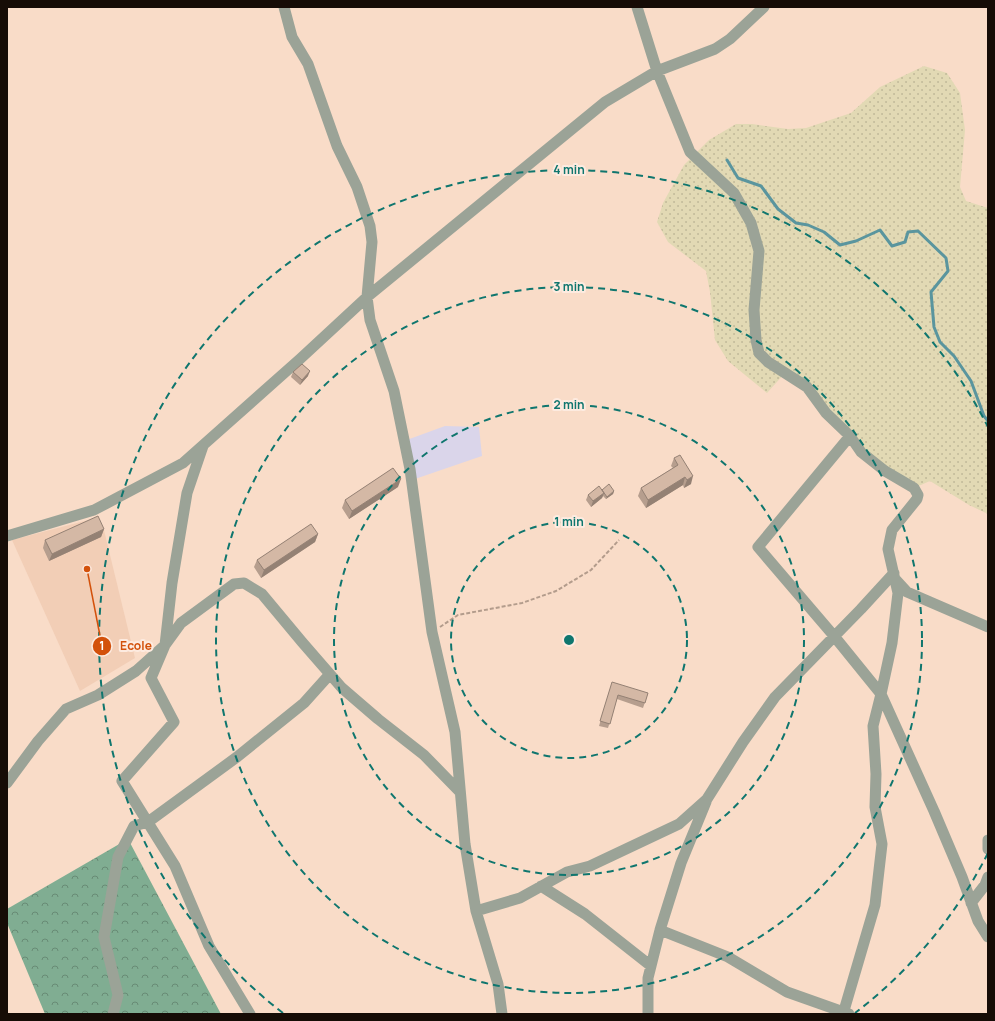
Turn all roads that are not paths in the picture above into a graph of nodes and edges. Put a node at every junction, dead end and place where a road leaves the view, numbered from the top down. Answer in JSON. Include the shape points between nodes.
{"nodes":[{"id":1,"x":284,"y":7,"type":"edge"},
{"id":2,"x":638,"y":7,"type":"edge"},
{"id":3,"x":764,"y":7,"type":"edge"},
{"id":4,"x":657,"y":71,"type":"junction"},
{"id":5,"x":367,"y":297,"type":"junction"},
{"id":6,"x":850,"y":436,"type":"junction"},
{"id":7,"x":203,"y":445,"type":"junction"},
{"id":8,"x":7,"y":536,"type":"edge"},
{"id":9,"x":895,"y":576,"type":"junction"},
{"id":10,"x":988,"y":627,"type":"edge"},
{"id":11,"x":834,"y":636,"type":"junction"},
{"id":12,"x":165,"y":645,"type":"junction"},
{"id":13,"x":330,"y":674,"type":"junction"},
{"id":14,"x":881,"y":694,"type":"junction"},
{"id":15,"x":7,"y":782,"type":"edge"},
{"id":16,"x":460,"y":791,"type":"junction"},
{"id":17,"x":707,"y":799,"type":"junction"},
{"id":18,"x":148,"y":822,"type":"junction"},
{"id":19,"x":988,"y":840,"type":"edge"},
{"id":20,"x":988,"y":849,"type":"edge"},
{"id":21,"x":988,"y":877,"type":"edge"},
{"id":22,"x":541,"y":886,"type":"junction"},
{"id":23,"x":971,"y":903,"type":"junction"},
{"id":24,"x":476,"y":911,"type":"junction"},
{"id":25,"x":660,"y":930,"type":"junction"},
{"id":26,"x":988,"y":937,"type":"edge"},
{"id":27,"x":651,"y":966,"type":"junction"},
{"id":28,"x":113,"y":1014,"type":"edge"},
{"id":29,"x":250,"y":1014,"type":"edge"},
{"id":30,"x":502,"y":1014,"type":"edge"},
{"id":31,"x":648,"y":1014,"type":"edge"},
{"id":32,"x":845,"y":1014,"type":"edge"}],
"edges":[{"from":1,"to":5,"type":"street","via":[[292,37],[308,64],[337,146],[357,187],[370,226],[372,242]]},
{"from":2,"to":4,"type":"street"},
{"from":3,"to":4,"type":"street","via":[[730,39],[715,49]]},
{"from":4,"to":5,"type":"street","via":[[605,102]]},
{"from":4,"to":6,"type":"street","via":[[690,152],[734,193],[751,223],[759,251],[754,310],[759,353],[768,362],[808,387],[826,413]]},
{"from":5,"to":7,"type":"street"},
{"from":5,"to":16,"type":"street","via":[[370,320],[394,391],[410,468],[432,632],[455,732]]},
{"from":6,"to":9,"type":"street","via":[[861,452],[885,471],[914,488],[918,495],[892,530],[888,549]]},
{"from":6,"to":11,"type":"street","via":[[758,547]]},
{"from":7,"to":8,"type":"street","via":[[183,463],[94,510]]},
{"from":7,"to":12,"type":"street","via":[[187,493]]},
{"from":9,"to":10,"type":"street","via":[[907,592]]},
{"from":9,"to":11,"type":"street"},
{"from":9,"to":14,"type":"street","via":[[898,593]]},
{"from":11,"to":14,"type":"street"},
{"from":11,"to":17,"type":"street","via":[[775,697],[742,742]]},
{"from":12,"to":13,"type":"street","via":[[181,622],[234,584],[244,583],[262,594]]},
{"from":12,"to":15,"type":"street","via":[[136,671],[98,695],[66,709]]},
{"from":12,"to":18,"type":"street","via":[[151,678],[174,722],[122,781]]},
{"from":13,"to":16,"type":"street","via":[[342,688],[424,755]]},
{"from":13,"to":18,"type":"street","via":[[304,702],[237,757]]},
{"from":14,"to":23,"type":"street","via":[[931,803]]},
{"from":14,"to":32,"type":"street","via":[[873,726],[875,808],[882,844],[875,905]]},
{"from":16,"to":24,"type":"street","via":[[465,844]]},
{"from":17,"to":22,"type":"street","via":[[679,824],[590,866],[567,872]]},
{"from":17,"to":25,"type":"street","via":[[682,862]]},
{"from":18,"to":28,"type":"street","via":[[134,826],[118,857],[104,937],[118,995]]},
{"from":18,"to":29,"type":"street","via":[[175,866],[209,946]]},
{"from":19,"to":20,"type":"street"},
{"from":21,"to":23,"type":"street"},
{"from":22,"to":24,"type":"street","via":[[520,898]]},
{"from":22,"to":27,"type":"street","via":[[585,914]]},
{"from":23,"to":26,"type":"street"},
{"from":24,"to":30,"type":"street","via":[[498,984]]},
{"from":25,"to":27,"type":"street"},
{"from":25,"to":32,"type":"street","via":[[728,956],[787,992]]},
{"from":27,"to":31,"type":"street","via":[[648,978]]}]}
